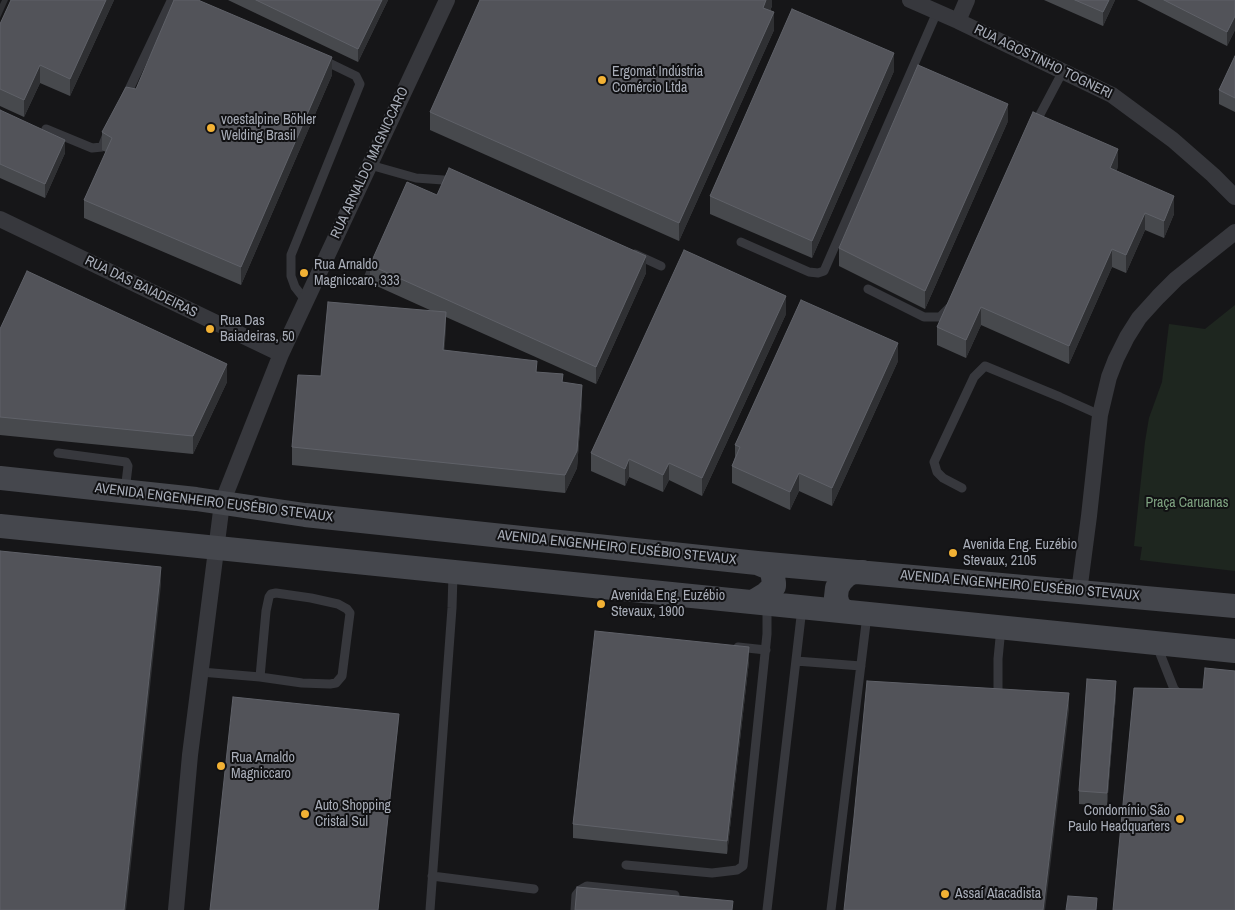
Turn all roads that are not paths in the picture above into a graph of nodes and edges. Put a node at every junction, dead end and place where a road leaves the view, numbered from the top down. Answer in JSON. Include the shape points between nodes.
{"nodes":[{"id":1,"x":172,"y":0,"type":"edge"},
{"id":2,"x":447,"y":0,"type":"edge"},
{"id":3,"x":910,"y":0,"type":"edge"},
{"id":4,"x":967,"y":0,"type":"edge"},
{"id":5,"x":937,"y":12,"type":"junction"},
{"id":6,"x":958,"y":21,"type":"junction"},
{"id":7,"x":312,"y":55,"type":"edge"},
{"id":8,"x":1063,"y":71,"type":"junction"},
{"id":9,"x":122,"y":104,"type":"edge"},
{"id":10,"x":46,"y":129,"type":"edge"},
{"id":11,"x":110,"y":130,"type":"edge"},
{"id":12,"x":1030,"y":136,"type":"edge"},
{"id":13,"x":370,"y":164,"type":"junction"},
{"id":14,"x":465,"y":182,"type":"edge"},
{"id":15,"x":1235,"y":196,"type":"edge"},
{"id":16,"x":0,"y":219,"type":"edge"},
{"id":17,"x":1235,"y":232,"type":"edge"},
{"id":18,"x":741,"y":242,"type":"dead end"},
{"id":19,"x":625,"y":250,"type":"edge"},
{"id":20,"x":379,"y":255,"type":"edge"},
{"id":21,"x":661,"y":266,"type":"dead end"},
{"id":22,"x":366,"y":280,"type":"dead end"},
{"id":23,"x":868,"y":289,"type":"dead end"},
{"id":24,"x":956,"y":297,"type":"edge"},
{"id":25,"x":306,"y":301,"type":"junction"},
{"id":26,"x":281,"y":354,"type":"junction"},
{"id":27,"x":1100,"y":415,"type":"junction"},
{"id":28,"x":58,"y":453,"type":"dead end"},
{"id":29,"x":0,"y":478,"type":"edge"},
{"id":30,"x":962,"y":488,"type":"dead end"},
{"id":31,"x":126,"y":492,"type":"junction"},
{"id":32,"x":222,"y":503,"type":"junction"},
{"id":33,"x":0,"y":526,"type":"edge"},
{"id":34,"x":216,"y":548,"type":"junction"},
{"id":35,"x":757,"y":562,"type":"junction"},
{"id":36,"x":453,"y":572,"type":"junction"},
{"id":37,"x":863,"y":572,"type":"junction"},
{"id":38,"x":1079,"y":592,"type":"junction"},
{"id":39,"x":760,"y":603,"type":"junction"},
{"id":40,"x":1235,"y":606,"type":"edge"},
{"id":41,"x":802,"y":607,"type":"junction"},
{"id":42,"x":859,"y":613,"type":"junction"},
{"id":43,"x":1001,"y":627,"type":"junction"},
{"id":44,"x":1156,"y":643,"type":"junction"},
{"id":45,"x":727,"y":646,"type":"edge"},
{"id":46,"x":766,"y":650,"type":"junction"},
{"id":47,"x":1235,"y":651,"type":"edge"},
{"id":48,"x":796,"y":661,"type":"junction"},
{"id":49,"x":861,"y":666,"type":"junction"},
{"id":50,"x":201,"y":672,"type":"junction"},
{"id":51,"x":260,"y":677,"type":"junction"},
{"id":52,"x":998,"y":694,"type":"edge"},
{"id":53,"x":1190,"y":699,"type":"edge"},
{"id":54,"x":626,"y":865,"type":"dead end"},
{"id":55,"x":432,"y":876,"type":"junction"},
{"id":56,"x":534,"y":889,"type":"dead end"},
{"id":57,"x":675,"y":895,"type":"edge"},
{"id":58,"x":176,"y":910,"type":"edge"},
{"id":59,"x":430,"y":910,"type":"edge"},
{"id":60,"x":575,"y":910,"type":"edge"},
{"id":61,"x":767,"y":910,"type":"edge"},
{"id":62,"x":831,"y":910,"type":"edge"}],
"edges":[{"from":1,"to":9,"type":"lane"},
{"from":2,"to":13,"type":"street","name":"RUA ARNALDO MAGNICCARO"},
{"from":3,"to":5,"type":"street","name":"RUA AGOSTINHO TOGNERI"},
{"from":4,"to":6,"type":"street"},
{"from":5,"to":6,"type":"street","name":"RUA AGOSTINHO TOGNERI"},
{"from":5,"to":18,"type":"lane","via":[[824,272],[809,272]]},
{"from":6,"to":8,"type":"street","name":"RUA AGOSTINHO TOGNERI"},
{"from":7,"to":25,"type":"lane","via":[[356,76],[360,84],[291,255],[290,276]]},
{"from":8,"to":12,"type":"lane"},
{"from":8,"to":15,"type":"street","name":"RUA AGOSTINHO TOGNERI","via":[[1112,95],[1139,114]]},
{"from":10,"to":11,"type":"lane","via":[[92,148],[102,147]]},
{"from":13,"to":14,"type":"lane","via":[[414,183]]},
{"from":13,"to":25,"type":"street","name":"RUA ARNALDO MAGNICCARO"},
{"from":16,"to":26,"type":"street","name":"RUA DAS BAIADEIRAS"},
{"from":17,"to":27,"type":"street","via":[[1176,279],[1139,318],[1116,359]]},
{"from":19,"to":21,"type":"lane"},
{"from":20,"to":22,"type":"lane"},
{"from":23,"to":24,"type":"lane","via":[[924,317],[940,317]]},
{"from":25,"to":26,"type":"street","name":"RUA ARNALDO MAGNICCARO"},
{"from":26,"to":32,"type":"street","name":"RUA ARNALDO MAGNICCARO"},
{"from":27,"to":30,"type":"lane","via":[[986,366],[974,377],[934,462],[943,478]]},
{"from":27,"to":38,"type":"street"},
{"from":28,"to":31,"type":"lane","via":[[126,462]]},
{"from":29,"to":31,"type":"main road","name":"AVENIDA ENGENHEIRO EUSÉBIO STEVAUX"},
{"from":31,"to":32,"type":"main road","name":"AVENIDA ENGENHEIRO EUSÉBIO STEVAUX"},
{"from":32,"to":34,"type":"street","name":"RUA ARNALDO MAGNICCARO"},
{"from":32,"to":35,"type":"main road","name":"AVENIDA ENGENHEIRO EUSÉBIO STEVAUX","via":[[305,516]]},
{"from":33,"to":34,"type":"main road"},
{"from":34,"to":36,"type":"main road"},
{"from":34,"to":50,"type":"street","name":"RUA ARNALDO MAGNICCARO"},
{"from":35,"to":37,"type":"main road","name":"AVENIDA ENGENHEIRO EUSÉBIO STEVAUX"},
{"from":35,"to":39,"type":"main road","via":[[772,571],[774,583]]},
{"from":36,"to":39,"type":"main road"},
{"from":36,"to":55,"type":"lane"},
{"from":37,"to":38,"type":"main road","name":"AVENIDA ENGENHEIRO EUSÉBIO STEVAUX"},
{"from":37,"to":42,"type":"main road","via":[[847,574],[837,588],[836,597],[844,611]]},
{"from":38,"to":40,"type":"main road","name":"AVENIDA ENGENHEIRO EUSÉBIO STEVAUX"},
{"from":39,"to":41,"type":"main road"},
{"from":39,"to":46,"type":"lane","via":[[768,634]]},
{"from":41,"to":42,"type":"main road"},
{"from":41,"to":48,"type":"lane"},
{"from":42,"to":43,"type":"main road"},
{"from":42,"to":49,"type":"lane"},
{"from":43,"to":44,"type":"main road"},
{"from":43,"to":52,"type":"lane"},
{"from":44,"to":47,"type":"main road"},
{"from":44,"to":53,"type":"lane","via":[[1174,689]]},
{"from":45,"to":46,"type":"lane"},
{"from":46,"to":54,"type":"lane","via":[[743,866],[737,870],[712,873]]},
{"from":48,"to":49,"type":"lane"},
{"from":48,"to":61,"type":"lane"},
{"from":49,"to":62,"type":"lane"},
{"from":50,"to":51,"type":"lane"},
{"from":50,"to":58,"type":"street","name":"RUA ARNALDO MAGNICCARO"},
{"from":51,"to":51,"type":"lane","via":[[302,683],[336,683],[342,676],[350,613],[338,604],[271,594],[266,611]]},
{"from":55,"to":56,"type":"lane"},
{"from":55,"to":59,"type":"lane"},
{"from":57,"to":60,"type":"lane","via":[[587,886],[576,895]]}]}
